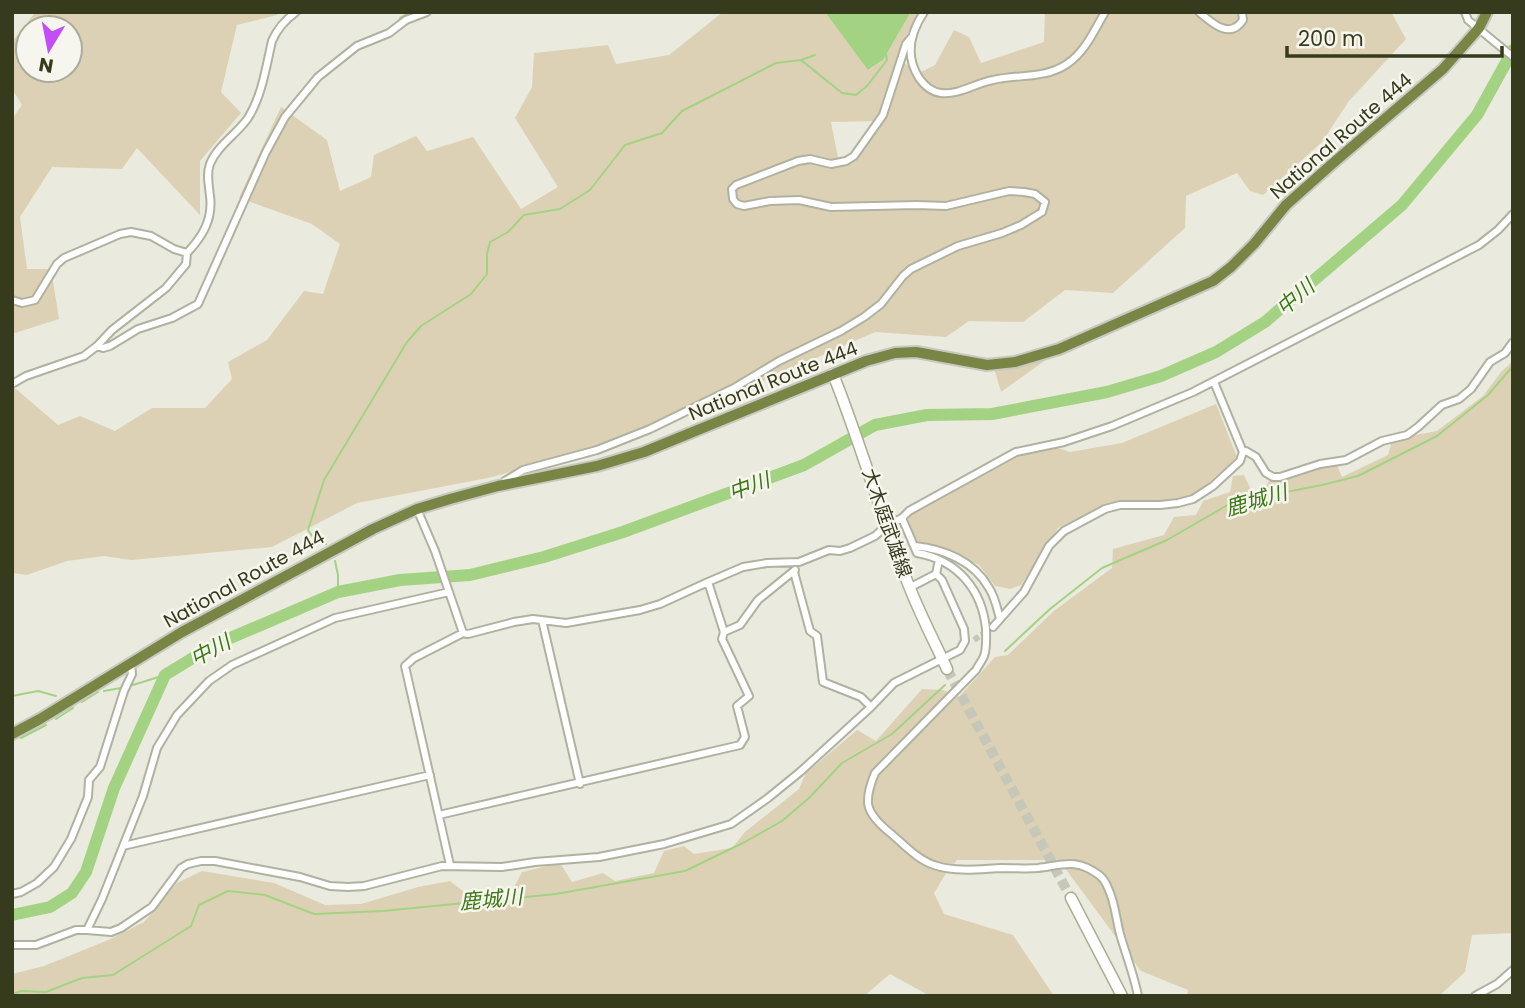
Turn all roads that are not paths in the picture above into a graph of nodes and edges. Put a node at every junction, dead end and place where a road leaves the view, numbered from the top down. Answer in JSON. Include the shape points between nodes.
{"nodes":[{"id":1,"x":296,"y":12,"type":"edge"},
{"id":2,"x":427,"y":12,"type":"edge"},
{"id":3,"x":924,"y":12,"type":"edge"},
{"id":4,"x":1105,"y":12,"type":"edge"},
{"id":5,"x":1199,"y":12,"type":"edge"},
{"id":6,"x":1242,"y":12,"type":"edge"},
{"id":7,"x":1465,"y":12,"type":"edge"},
{"id":8,"x":1487,"y":12,"type":"edge"},
{"id":9,"x":1479,"y":28,"type":"junction"},
{"id":10,"x":911,"y":38,"type":"junction"},
{"id":11,"x":1513,"y":57,"type":"edge"},
{"id":12,"x":1513,"y":214,"type":"edge"},
{"id":13,"x":187,"y":253,"type":"junction"},
{"id":14,"x":12,"y":300,"type":"edge"},
{"id":15,"x":1513,"y":342,"type":"edge"},
{"id":16,"x":97,"y":346,"type":"junction"},
{"id":17,"x":833,"y":374,"type":"junction"},
{"id":18,"x":1214,"y":382,"type":"junction"},
{"id":19,"x":12,"y":384,"type":"edge"},
{"id":20,"x":1242,"y":452,"type":"junction"},
{"id":21,"x":498,"y":486,"type":"junction"},
{"id":22,"x":417,"y":509,"type":"junction"},
{"id":23,"x":902,"y":518,"type":"junction"},
{"id":24,"x":886,"y":526,"type":"junction"},
{"id":25,"x":915,"y":547,"type":"junction"},
{"id":26,"x":939,"y":560,"type":"junction"},
{"id":27,"x":799,"y":562,"type":"junction"},
{"id":28,"x":794,"y":572,"type":"junction"},
{"id":29,"x":936,"y":574,"type":"junction"},
{"id":30,"x":708,"y":582,"type":"junction"},
{"id":31,"x":909,"y":588,"type":"junction"},
{"id":32,"x":449,"y":592,"type":"junction"},
{"id":33,"x":1000,"y":619,"type":"junction"},
{"id":34,"x":542,"y":620,"type":"junction"},
{"id":35,"x":993,"y":627,"type":"tunnel mouth"},
{"id":36,"x":724,"y":632,"type":"junction"},
{"id":37,"x":463,"y":634,"type":"junction"},
{"id":38,"x":974,"y":640,"type":"tunnel mouth"},
{"id":39,"x":965,"y":641,"type":"junction"},
{"id":40,"x":130,"y":664,"type":"junction"},
{"id":41,"x":945,"y":664,"type":"junction"},
{"id":42,"x":871,"y":707,"type":"junction"},
{"id":43,"x":12,"y":734,"type":"edge"},
{"id":44,"x":430,"y":775,"type":"junction"},
{"id":45,"x":580,"y":783,"type":"junction"},
{"id":46,"x":439,"y":815,"type":"junction"},
{"id":47,"x":123,"y":846,"type":"junction"},
{"id":48,"x":450,"y":865,"type":"junction"},
{"id":49,"x":12,"y":894,"type":"edge"},
{"id":50,"x":1072,"y":898,"type":"tunnel mouth"},
{"id":51,"x":87,"y":930,"type":"junction"},
{"id":52,"x":12,"y":945,"type":"edge"},
{"id":53,"x":1513,"y":970,"type":"edge"},
{"id":54,"x":1122,"y":996,"type":"edge"},
{"id":55,"x":1138,"y":996,"type":"edge"},
{"id":56,"x":1475,"y":996,"type":"edge"}],
"edges":[{"from":1,"to":13,"type":"street","via":[[275,33],[247,120],[211,162],[210,214],[206,229]]},
{"from":2,"to":16,"type":"street","via":[[357,46],[318,77],[285,117],[198,304],[110,346]]},
{"from":3,"to":10,"type":"street"},
{"from":4,"to":10,"type":"street","via":[[1088,42],[1064,66],[957,92],[941,93],[923,83],[914,69]]},
{"from":5,"to":6,"type":"street","via":[[1219,28],[1229,29],[1240,26]]},
{"from":7,"to":9,"type":"street"},
{"from":8,"to":9,"type":"highway","name":"National Route 444"},
{"from":9,"to":11,"type":"street"},
{"from":9,"to":17,"type":"highway","name":"National Route 444","via":[[1443,69],[1286,205],[1213,281],[1059,349],[1015,362],[987,365],[916,352],[895,353]]},
{"from":10,"to":21,"type":"street","via":[[883,116],[854,156],[831,164],[798,161],[736,185],[733,199],[744,206],[799,200],[831,207],[946,206],[1009,191],[1035,194],[1045,202],[1042,212],[1021,225],[958,246],[911,269],[864,317],[734,388],[650,429],[597,450],[523,470]]},
{"from":12,"to":18,"type":"street","via":[[1479,244]]},
{"from":13,"to":14,"type":"street","via":[[138,232],[120,234],[64,258],[35,300]]},
{"from":13,"to":16,"type":"street","via":[[186,264],[166,288]]},
{"from":15,"to":20,"type":"street","via":[[1490,362],[1471,389],[1442,405],[1407,435],[1382,441],[1346,460],[1273,477],[1256,457]]},
{"from":16,"to":19,"type":"street","via":[[84,356]]},
{"from":17,"to":21,"type":"highway","name":"National Route 444","via":[[644,452],[597,467]]},
{"from":17,"to":24,"type":"main road","name":"大木庭武雄線"},
{"from":18,"to":20,"type":"street"},
{"from":18,"to":23,"type":"street","via":[[1112,426],[1017,452]]},
{"from":20,"to":33,"type":"street","via":[[1240,461],[1193,499],[1120,505],[1064,531],[1049,546],[1024,592]]},
{"from":21,"to":22,"type":"highway","name":"National Route 444"},
{"from":22,"to":32,"type":"street"},
{"from":22,"to":40,"type":"highway","name":"National Route 444","via":[[373,528]]},
{"from":23,"to":24,"type":"street"},
{"from":23,"to":25,"type":"street"},
{"from":24,"to":27,"type":"street","via":[[850,548],[829,550]]},
{"from":24,"to":31,"type":"main road","name":"大木庭武雄線"},
{"from":25,"to":26,"type":"street","via":[[917,553]]},
{"from":25,"to":33,"type":"street","via":[[947,554],[979,573]]},
{"from":26,"to":29,"type":"street"},
{"from":26,"to":55,"type":"street","via":[[965,578],[982,606],[985,655],[976,670],[875,773],[869,787],[869,808],[885,829],[934,866],[969,870],[1070,863],[1102,877],[1109,888]]},
{"from":27,"to":28,"type":"street"},
{"from":27,"to":30,"type":"street","via":[[743,567]]},
{"from":28,"to":36,"type":"street","via":[[758,600],[740,625]]},
{"from":28,"to":42,"type":"street","via":[[810,631],[817,636],[823,682],[861,697]]},
{"from":29,"to":31,"type":"street"},
{"from":29,"to":39,"type":"street","via":[[964,629]]},
{"from":30,"to":34,"type":"street","via":[[640,610],[566,623]]},
{"from":30,"to":36,"type":"street"},
{"from":31,"to":41,"type":"main road","name":"大木庭武雄線"},
{"from":32,"to":37,"type":"street"},
{"from":32,"to":47,"type":"street","via":[[335,618],[232,665],[209,681],[177,715],[157,748]]},
{"from":33,"to":35,"type":"street"},
{"from":34,"to":37,"type":"street"},
{"from":34,"to":45,"type":"street"},
{"from":36,"to":45,"type":"street","via":[[722,639],[749,696],[737,706],[744,737],[740,745]]},
{"from":37,"to":44,"type":"street","via":[[405,666]]},
{"from":38,"to":39,"type":"street"},
{"from":39,"to":41,"type":"street"},
{"from":40,"to":43,"type":"highway","name":"National Route 444"},
{"from":40,"to":49,"type":"street","via":[[132,674],[100,767],[89,780],[88,797],[71,839],[54,867],[37,883]]},
{"from":41,"to":42,"type":"street","via":[[894,682]]},
{"from":42,"to":48,"type":"street","via":[[789,781],[731,824],[599,858],[502,867]]},
{"from":44,"to":46,"type":"street"},
{"from":44,"to":47,"type":"street"},
{"from":45,"to":46,"type":"street"},
{"from":46,"to":48,"type":"street"},
{"from":47,"to":51,"type":"street"},
{"from":48,"to":51,"type":"street","via":[[348,887],[201,861],[181,868],[152,907],[121,928]]},
{"from":50,"to":54,"type":"main road"},
{"from":51,"to":52,"type":"street","via":[[36,945]]},
{"from":53,"to":56,"type":"street"}]}
